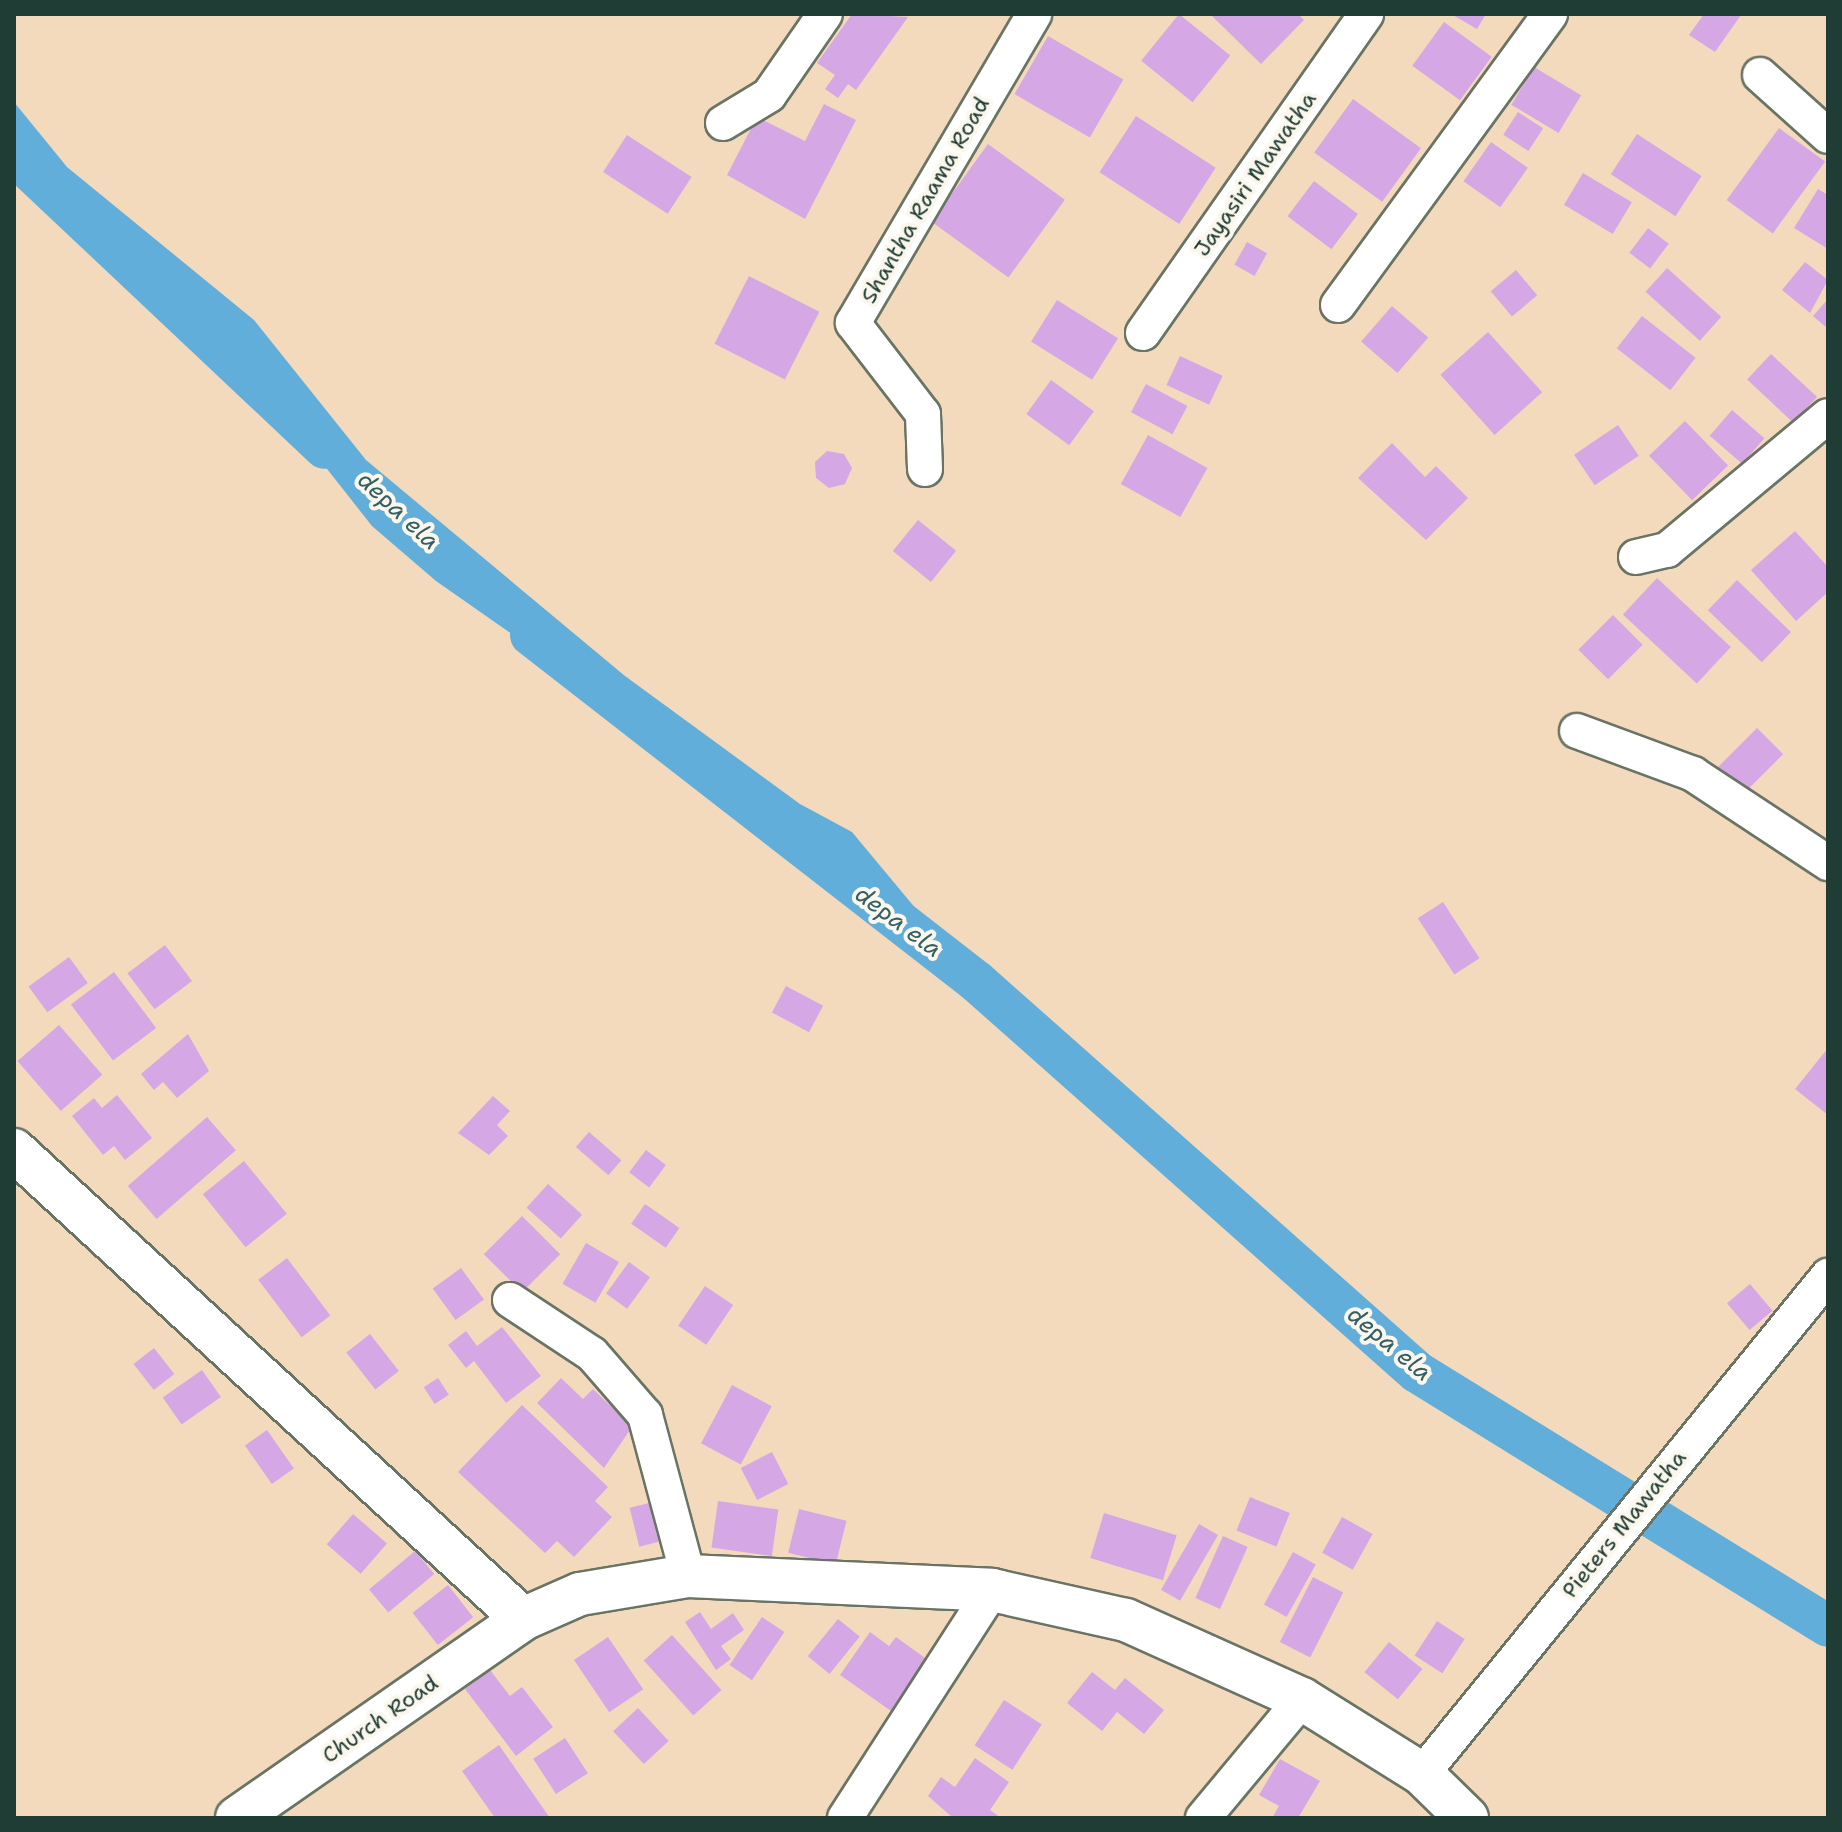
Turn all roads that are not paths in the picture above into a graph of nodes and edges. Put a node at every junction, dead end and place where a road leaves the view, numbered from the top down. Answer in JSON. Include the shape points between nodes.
{"nodes":[{"id":1,"x":825,"y":14,"type":"edge"},
{"id":2,"x":1034,"y":14,"type":"edge"},
{"id":3,"x":1366,"y":14,"type":"edge"},
{"id":4,"x":1550,"y":14,"type":"edge"},
{"id":5,"x":1760,"y":75,"type":"dead end"},
{"id":6,"x":723,"y":123,"type":"dead end"},
{"id":7,"x":1828,"y":136,"type":"edge"},
{"id":8,"x":1338,"y":305,"type":"dead end"},
{"id":9,"x":1143,"y":333,"type":"dead end"},
{"id":10,"x":1828,"y":416,"type":"edge"},
{"id":11,"x":925,"y":469,"type":"dead end"},
{"id":12,"x":1636,"y":557,"type":"dead end"},
{"id":13,"x":1577,"y":731,"type":"dead end"},
{"id":14,"x":1828,"y":863,"type":"edge"},
{"id":15,"x":14,"y":1150,"type":"edge"},
{"id":16,"x":1828,"y":1276,"type":"edge"},
{"id":17,"x":510,"y":1300,"type":"dead end"},
{"id":18,"x":688,"y":1576,"type":"junction"},
{"id":19,"x":992,"y":1590,"type":"junction"},
{"id":20,"x":523,"y":1619,"type":"junction"},
{"id":21,"x":1302,"y":1699,"type":"junction"},
{"id":22,"x":1422,"y":1774,"type":"junction"},
{"id":23,"x":237,"y":1818,"type":"edge"},
{"id":24,"x":845,"y":1818,"type":"edge"},
{"id":25,"x":1203,"y":1818,"type":"edge"},
{"id":26,"x":1467,"y":1818,"type":"edge"}],
"edges":[{"from":1,"to":6,"type":"street","via":[[769,95]]},
{"from":2,"to":11,"type":"street","name":"Shantha Raama Road","via":[[853,323],[923,414]]},
{"from":3,"to":9,"type":"street","name":"Jayasiri Mawatha"},
{"from":4,"to":8,"type":"street"},
{"from":5,"to":7,"type":"street"},
{"from":10,"to":12,"type":"street","via":[[1667,550]]},
{"from":13,"to":14,"type":"street","via":[[1693,774]]},
{"from":15,"to":20,"type":"street"},
{"from":16,"to":22,"type":"street","name":"Pieters Mawatha"},
{"from":17,"to":18,"type":"street","via":[[592,1354],[645,1415]]},
{"from":18,"to":19,"type":"street","name":"Church Road"},
{"from":18,"to":20,"type":"street","name":"Church Road","via":[[580,1594]]},
{"from":19,"to":21,"type":"street","name":"Church Road","via":[[1126,1620]]},
{"from":19,"to":24,"type":"street"},
{"from":20,"to":23,"type":"street","name":"Church Road"},
{"from":21,"to":22,"type":"street","name":"Church Road"},
{"from":21,"to":25,"type":"street"},
{"from":22,"to":26,"type":"street","name":"Church Road"}]}
